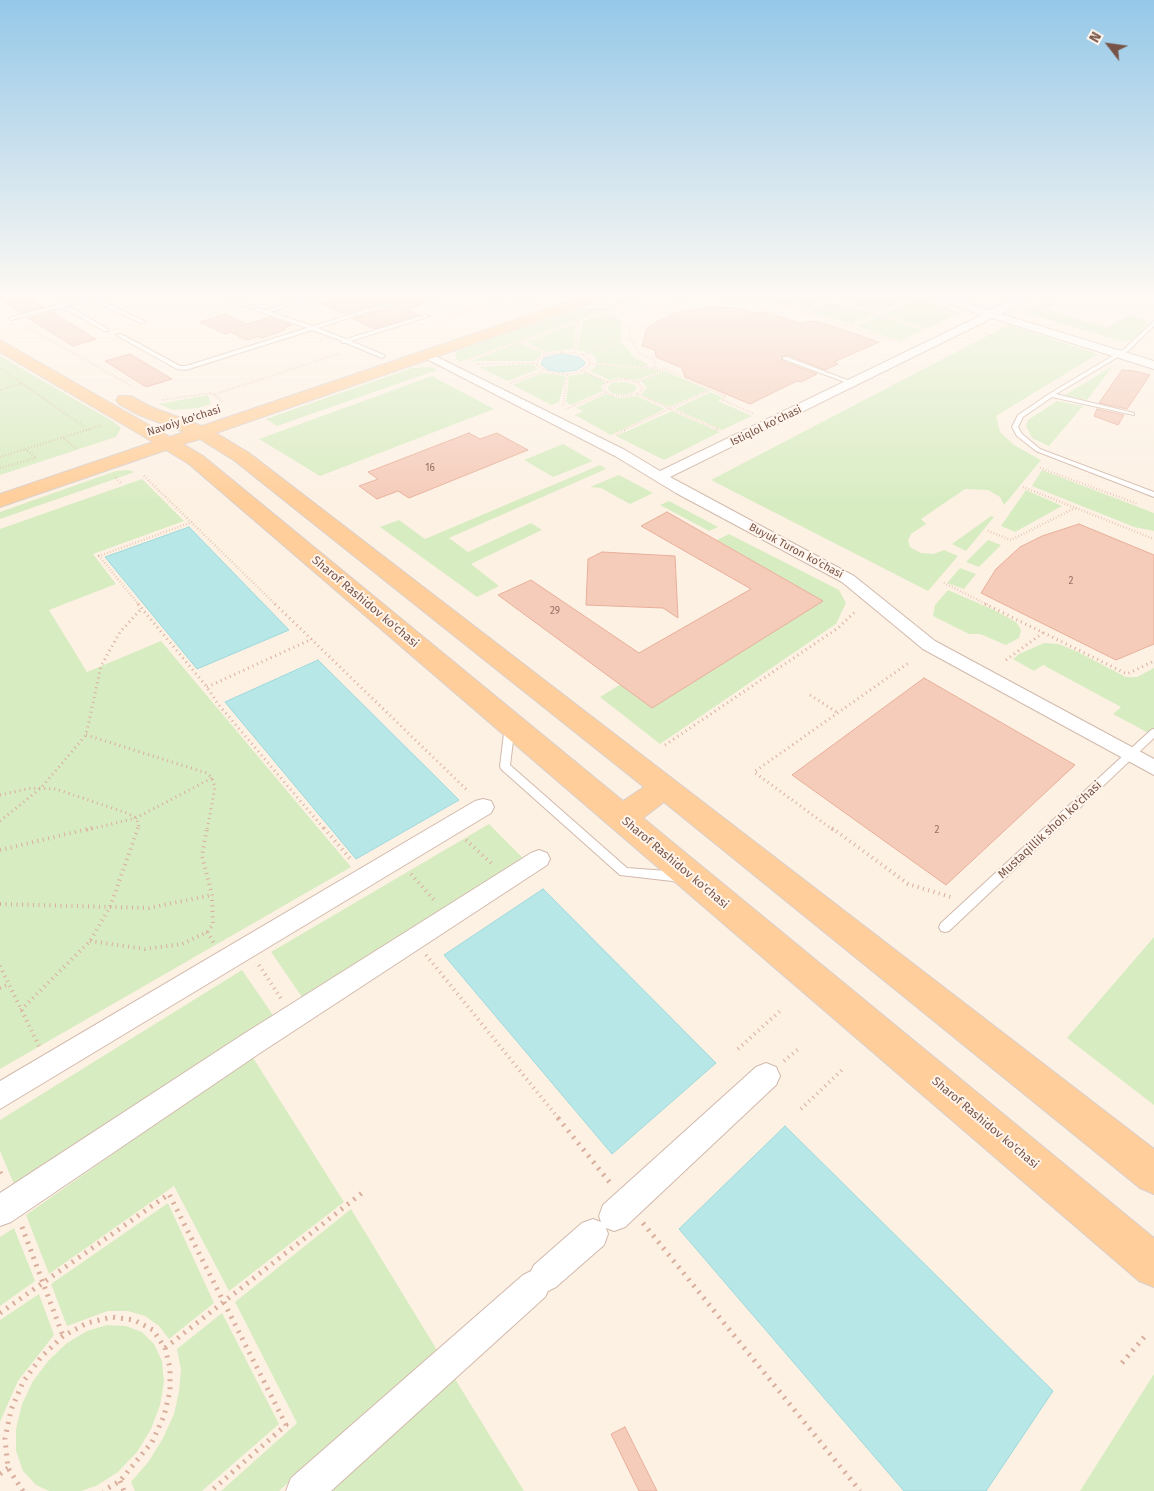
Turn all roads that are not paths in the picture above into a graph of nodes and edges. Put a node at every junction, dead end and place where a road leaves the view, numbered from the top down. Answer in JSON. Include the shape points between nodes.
{"nodes":[{"id":1,"x":32,"y":364,"type":"edge"},
{"id":2,"x":70,"y":364,"type":"edge"},
{"id":3,"x":171,"y":364,"type":"edge"},
{"id":4,"x":193,"y":364,"type":"edge"},
{"id":5,"x":359,"y":364,"type":"edge"},
{"id":6,"x":400,"y":364,"type":"edge"},
{"id":7,"x":442,"y":364,"type":"edge"},
{"id":8,"x":800,"y":364,"type":"edge"},
{"id":9,"x":891,"y":364,"type":"edge"},
{"id":10,"x":1104,"y":364,"type":"edge"},
{"id":11,"x":852,"y":383,"type":"junction"},
{"id":12,"x":1051,"y":395,"type":"junction"},
{"id":13,"x":1132,"y":414,"type":"dead end"},
{"id":14,"x":247,"y":416,"type":"junction"},
{"id":15,"x":178,"y":423,"type":"junction"},
{"id":16,"x":149,"y":432,"type":"junction"},
{"id":17,"x":168,"y":444,"type":"junction"},
{"id":18,"x":199,"y":446,"type":"junction"},
{"id":19,"x":230,"y":448,"type":"junction"},
{"id":20,"x":102,"y":467,"type":"junction"},
{"id":21,"x":8,"y":472,"type":"edge"},
{"id":22,"x":660,"y":477,"type":"junction"},
{"id":23,"x":1154,"y":495,"type":"edge"},
{"id":24,"x":0,"y":502,"type":"edge"},
{"id":25,"x":510,"y":724,"type":"junction"},
{"id":26,"x":1154,"y":732,"type":"edge"},
{"id":27,"x":1130,"y":755,"type":"junction"},
{"id":28,"x":1154,"y":768,"type":"edge"},
{"id":29,"x":664,"y":787,"type":"junction"},
{"id":30,"x":478,"y":801,"type":"road end"},
{"id":31,"x":621,"y":818,"type":"junction"},
{"id":32,"x":540,"y":859,"type":"dead end"},
{"id":33,"x":694,"y":879,"type":"junction"},
{"id":34,"x":945,"y":927,"type":"dead end"},
{"id":35,"x":766,"y":1076,"type":"dead end"},
{"id":36,"x":0,"y":1096,"type":"edge"},
{"id":37,"x":1154,"y":1174,"type":"edge"},
{"id":38,"x":6,"y":1207,"type":"edge"},
{"id":39,"x":1154,"y":1266,"type":"edge"},
{"id":40,"x":304,"y":1491,"type":"edge"}],
"edges":[{"from":1,"to":16,"type":"main road","name":"Sharof Rashidov ko'chasi"},
{"from":2,"to":15,"type":"main road","name":"Sharof Rashidov ko'chasi","via":[[145,411]]},
{"from":3,"to":4,"type":"lane","via":[[179,368]]},
{"from":5,"to":15,"type":"main road","name":"Navoiy ko'chasi"},
{"from":6,"to":14,"type":"main road","name":"Navoiy ko'chasi"},
{"from":7,"to":22,"type":"street","name":"Buyuk Turon ko'chasi","via":[[620,453]]},
{"from":8,"to":11,"type":"lane"},
{"from":9,"to":11,"type":"street","name":"Istiqlol ko‘chasi"},
{"from":10,"to":12,"type":"lane"},
{"from":11,"to":22,"type":"street","name":"Istiqlol ko‘chasi"},
{"from":12,"to":13,"type":"lane"},
{"from":12,"to":23,"type":"lane","via":[[1020,416],[1015,427],[1019,435],[1038,450]]},
{"from":14,"to":18,"type":"main road","name":"Navoiy ko'chasi"},
{"from":14,"to":19,"type":"main road","via":[[228,431]]},
{"from":15,"to":16,"type":"main road","name":"Navoiy ko'chasi"},
{"from":15,"to":17,"type":"main road"},
{"from":15,"to":18,"type":"main road","name":"Sharof Rashidov ko'chasi"},
{"from":16,"to":17,"type":"main road","name":"Sharof Rashidov ko'chasi"},
{"from":16,"to":21,"type":"main road","name":"Navoiy ko'chasi"},
{"from":17,"to":18,"type":"main road","name":"Sharof Rashidov ko'chasi"},
{"from":17,"to":18,"type":"main road","name":"Navoiy ko'chasi"},
{"from":17,"to":20,"type":"main road","name":"Navoiy ko'chasi"},
{"from":18,"to":19,"type":"main road","name":"Sharof Rashidov ko'chasi"},
{"from":18,"to":20,"type":"main road","name":"Sharof Rashidov ko'chasi","via":[[180,457]]},
{"from":18,"to":25,"type":"main road","name":"Sharof Rashidov ko'chasi"},
{"from":19,"to":29,"type":"main road","name":"Sharof Rashidov ko'chasi"},
{"from":20,"to":24,"type":"main road"},
{"from":22,"to":27,"type":"street","name":"Buyuk Turon ko'chasi","via":[[848,579],[929,644]]},
{"from":25,"to":31,"type":"main road","name":"Sharof Rashidov ko'chasi"},
{"from":25,"to":33,"type":"lane","via":[[505,766],[624,872]]},
{"from":26,"to":27,"type":"lane","name":"Mustaqillik shoh ko'chasi"},
{"from":27,"to":28,"type":"street","name":"Buyuk Turon ko'chasi"},
{"from":27,"to":34,"type":"lane","name":"Mustaqillik shoh ko'chasi"},
{"from":29,"to":31,"type":"main road"},
{"from":29,"to":37,"type":"main road","name":"Sharof Rashidov ko'chasi"},
{"from":30,"to":36,"type":"street","via":[[451,826]]},
{"from":31,"to":33,"type":"main road","name":"Sharof Rashidov ko'chasi"},
{"from":32,"to":38,"type":"street"},
{"from":33,"to":39,"type":"main road","name":"Sharof Rashidov ko'chasi"},
{"from":35,"to":40,"type":"street"}]}
